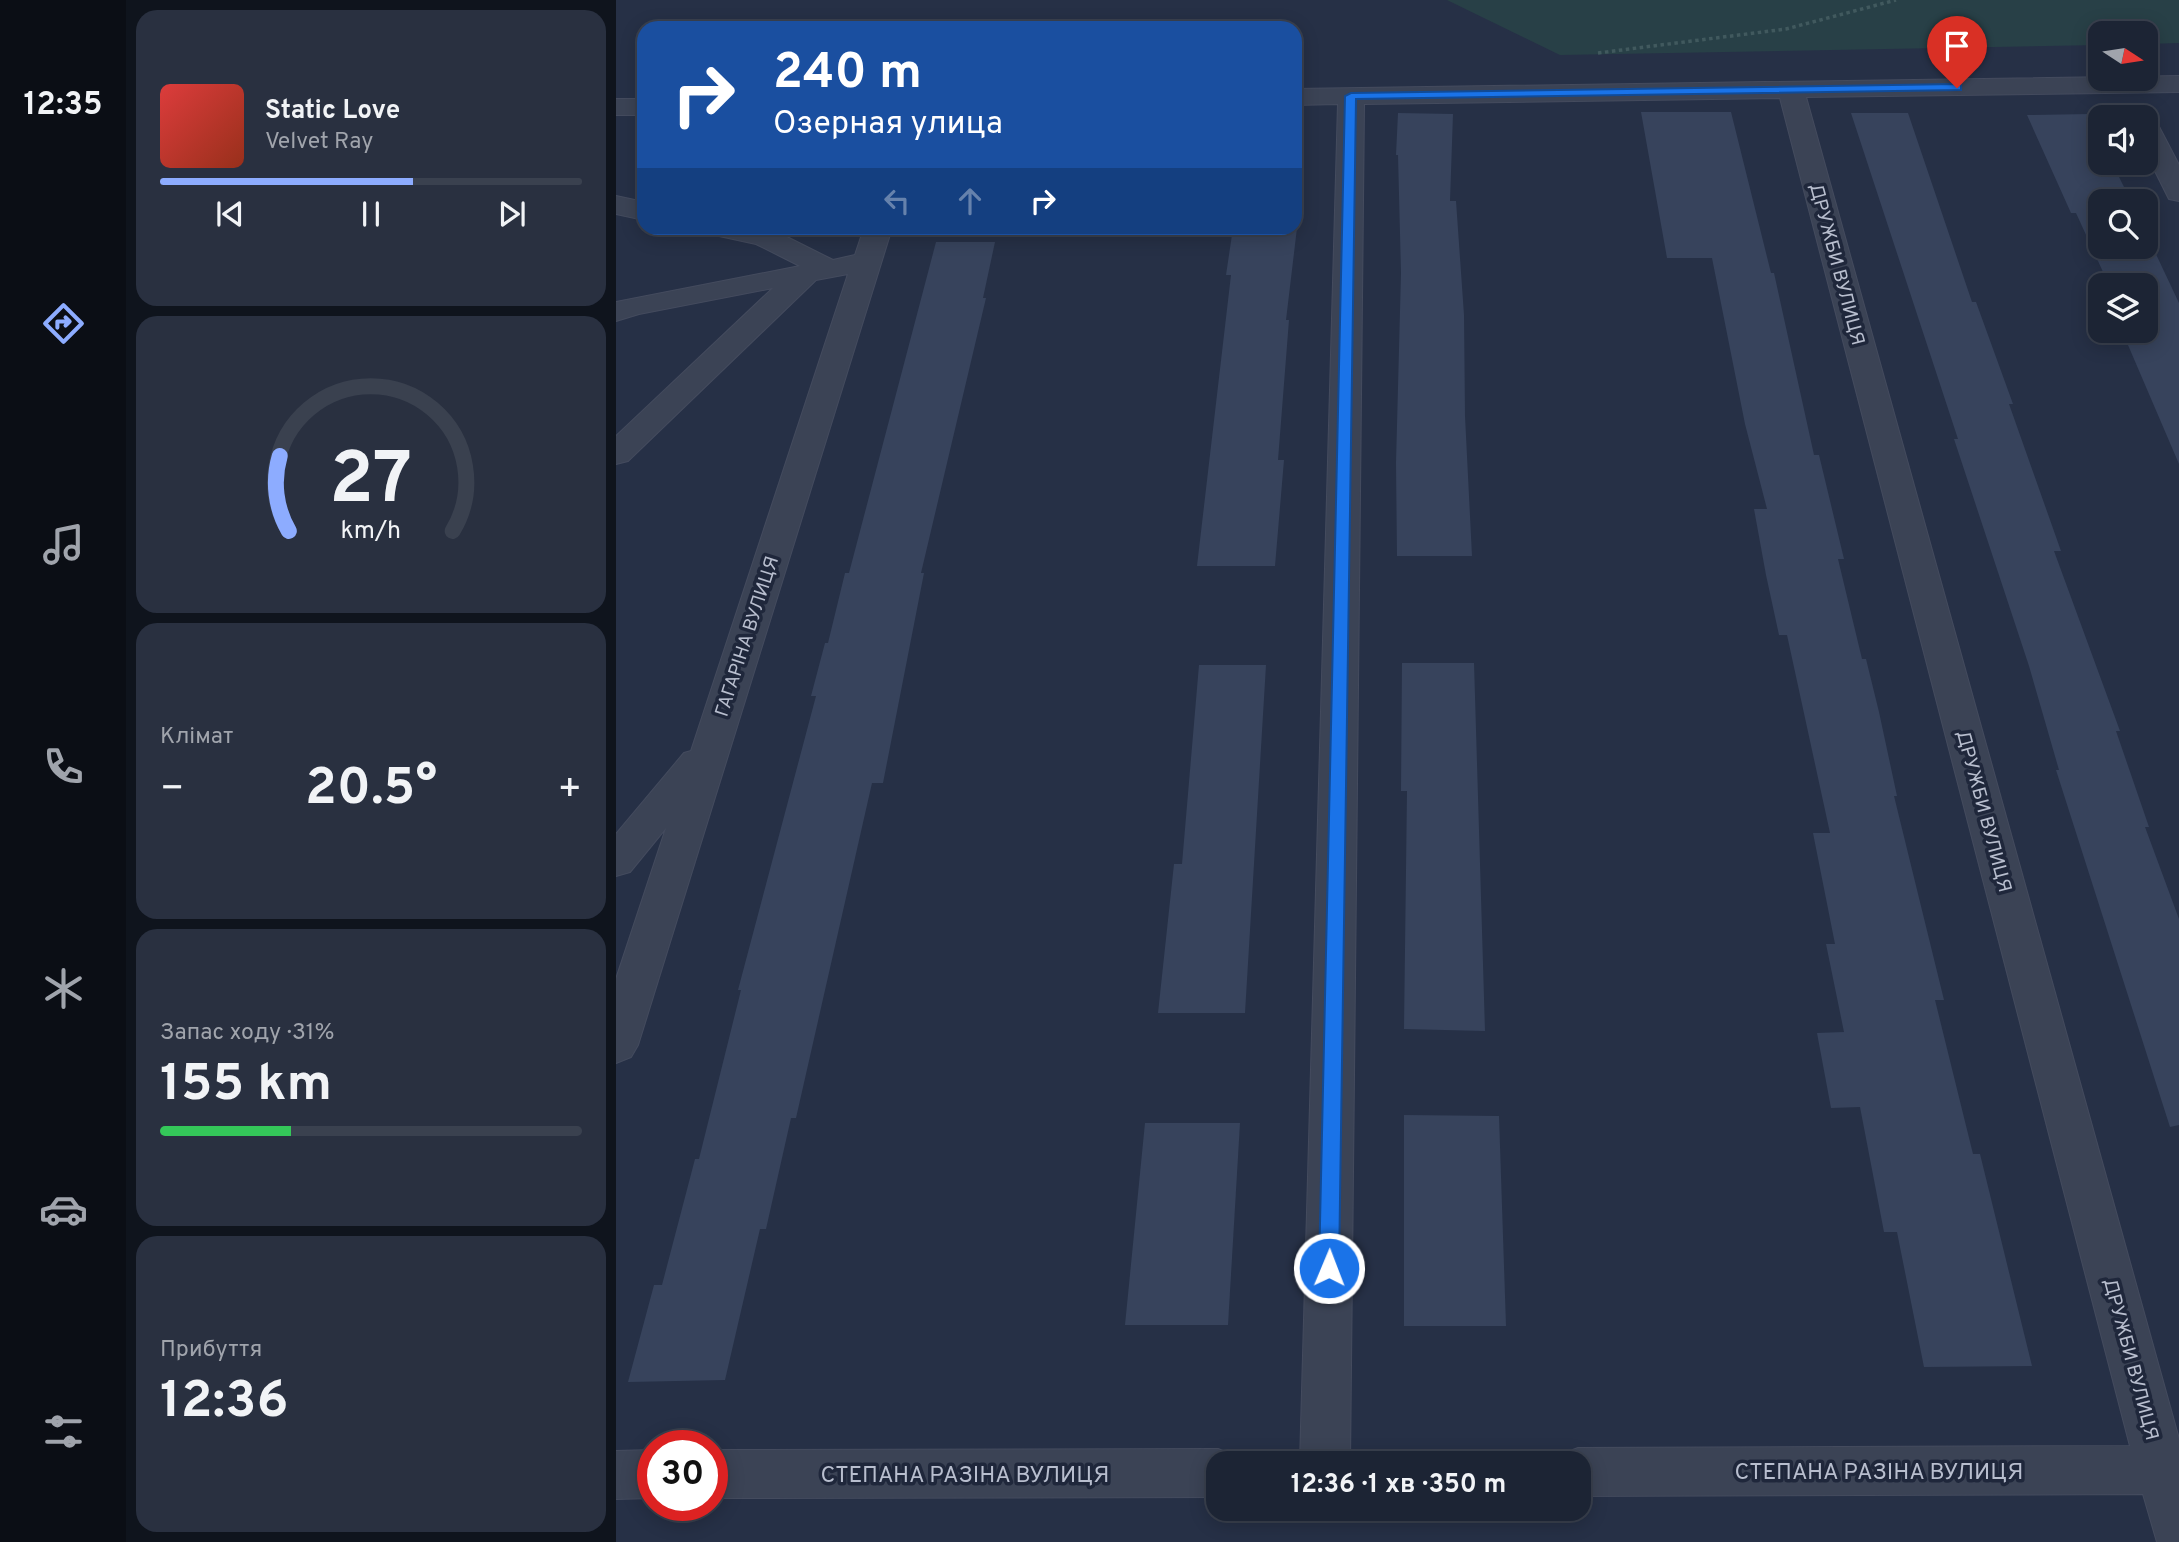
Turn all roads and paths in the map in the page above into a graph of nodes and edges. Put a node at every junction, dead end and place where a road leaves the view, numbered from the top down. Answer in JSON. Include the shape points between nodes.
{"nodes":[{"id":1,"x":1896,"y":0,"type":"edge"},
{"id":2,"x":1593,"y":53,"type":"dead end"},
{"id":3,"x":2158,"y":84,"type":"edge"},
{"id":4,"x":2179,"y":84,"type":"edge"},
{"id":5,"x":2088,"y":86,"type":"edge"},
{"id":6,"x":1791,"y":90,"type":"junction"},
{"id":7,"x":1351,"y":96,"type":"junction"},
{"id":8,"x":1302,"y":97,"type":"edge"},
{"id":9,"x":616,"y":107,"type":"edge"},
{"id":10,"x":637,"y":107,"type":"edge"},
{"id":11,"x":2158,"y":151,"type":"edge"},
{"id":12,"x":2179,"y":194,"type":"edge"},
{"id":13,"x":616,"y":205,"type":"edge"},
{"id":14,"x":637,"y":210,"type":"edge"},
{"id":15,"x":755,"y":235,"type":"edge"},
{"id":16,"x":876,"y":235,"type":"edge"},
{"id":17,"x":867,"y":262,"type":"junction"},
{"id":18,"x":818,"y":271,"type":"junction"},
{"id":19,"x":621,"y":308,"type":"edge"},
{"id":20,"x":616,"y":454,"type":"edge"},
{"id":21,"x":709,"y":749,"type":"junction"},
{"id":22,"x":616,"y":861,"type":"edge"},
{"id":23,"x":616,"y":1045,"type":"edge"},
{"id":24,"x":1325,"y":1451,"type":"edge"},
{"id":25,"x":2171,"y":1470,"type":"edge"},
{"id":26,"x":1591,"y":1472,"type":"edge"},
{"id":27,"x":1206,"y":1473,"type":"edge"},
{"id":28,"x":728,"y":1474,"type":"edge"},
{"id":29,"x":616,"y":1475,"type":"edge"},
{"id":30,"x":637,"y":1475,"type":"edge"},
{"id":31,"x":2179,"y":1533,"type":"edge"}],
"edges":[{"from":1,"to":2,"type":"path","via":[[1844,18],[1727,41]]},
{"from":3,"to":4,"type":"street"},
{"from":5,"to":6,"type":"street"},
{"from":6,"to":7,"type":"street"},
{"from":6,"to":25,"type":"street","name":"ДРУЖБИ ВУЛИЦЯ"},
{"from":7,"to":8,"type":"street"},
{"from":7,"to":24,"type":"street"},
{"from":9,"to":10,"type":"street"},
{"from":11,"to":12,"type":"street"},
{"from":13,"to":14,"type":"street"},
{"from":15,"to":18,"type":"street"},
{"from":16,"to":17,"type":"street","name":"ГАГАРІНА ВУЛИЦЯ"},
{"from":17,"to":18,"type":"street"},
{"from":17,"to":21,"type":"street","name":"ГАГАРІНА ВУЛИЦЯ"},
{"from":18,"to":19,"type":"street"},
{"from":18,"to":20,"type":"street"},
{"from":21,"to":22,"type":"street"},
{"from":21,"to":23,"type":"street","name":"ГАГАРІНА ВУЛИЦЯ"},
{"from":25,"to":26,"type":"street","name":"СТЕПАНА РАЗІНА ВУЛИЦЯ"},
{"from":25,"to":31,"type":"street","name":"ДРУЖБИ ВУЛИЦЯ"},
{"from":27,"to":28,"type":"street","name":"СТЕПАНА РАЗІНА ВУЛИЦЯ"},
{"from":29,"to":30,"type":"street"}]}
